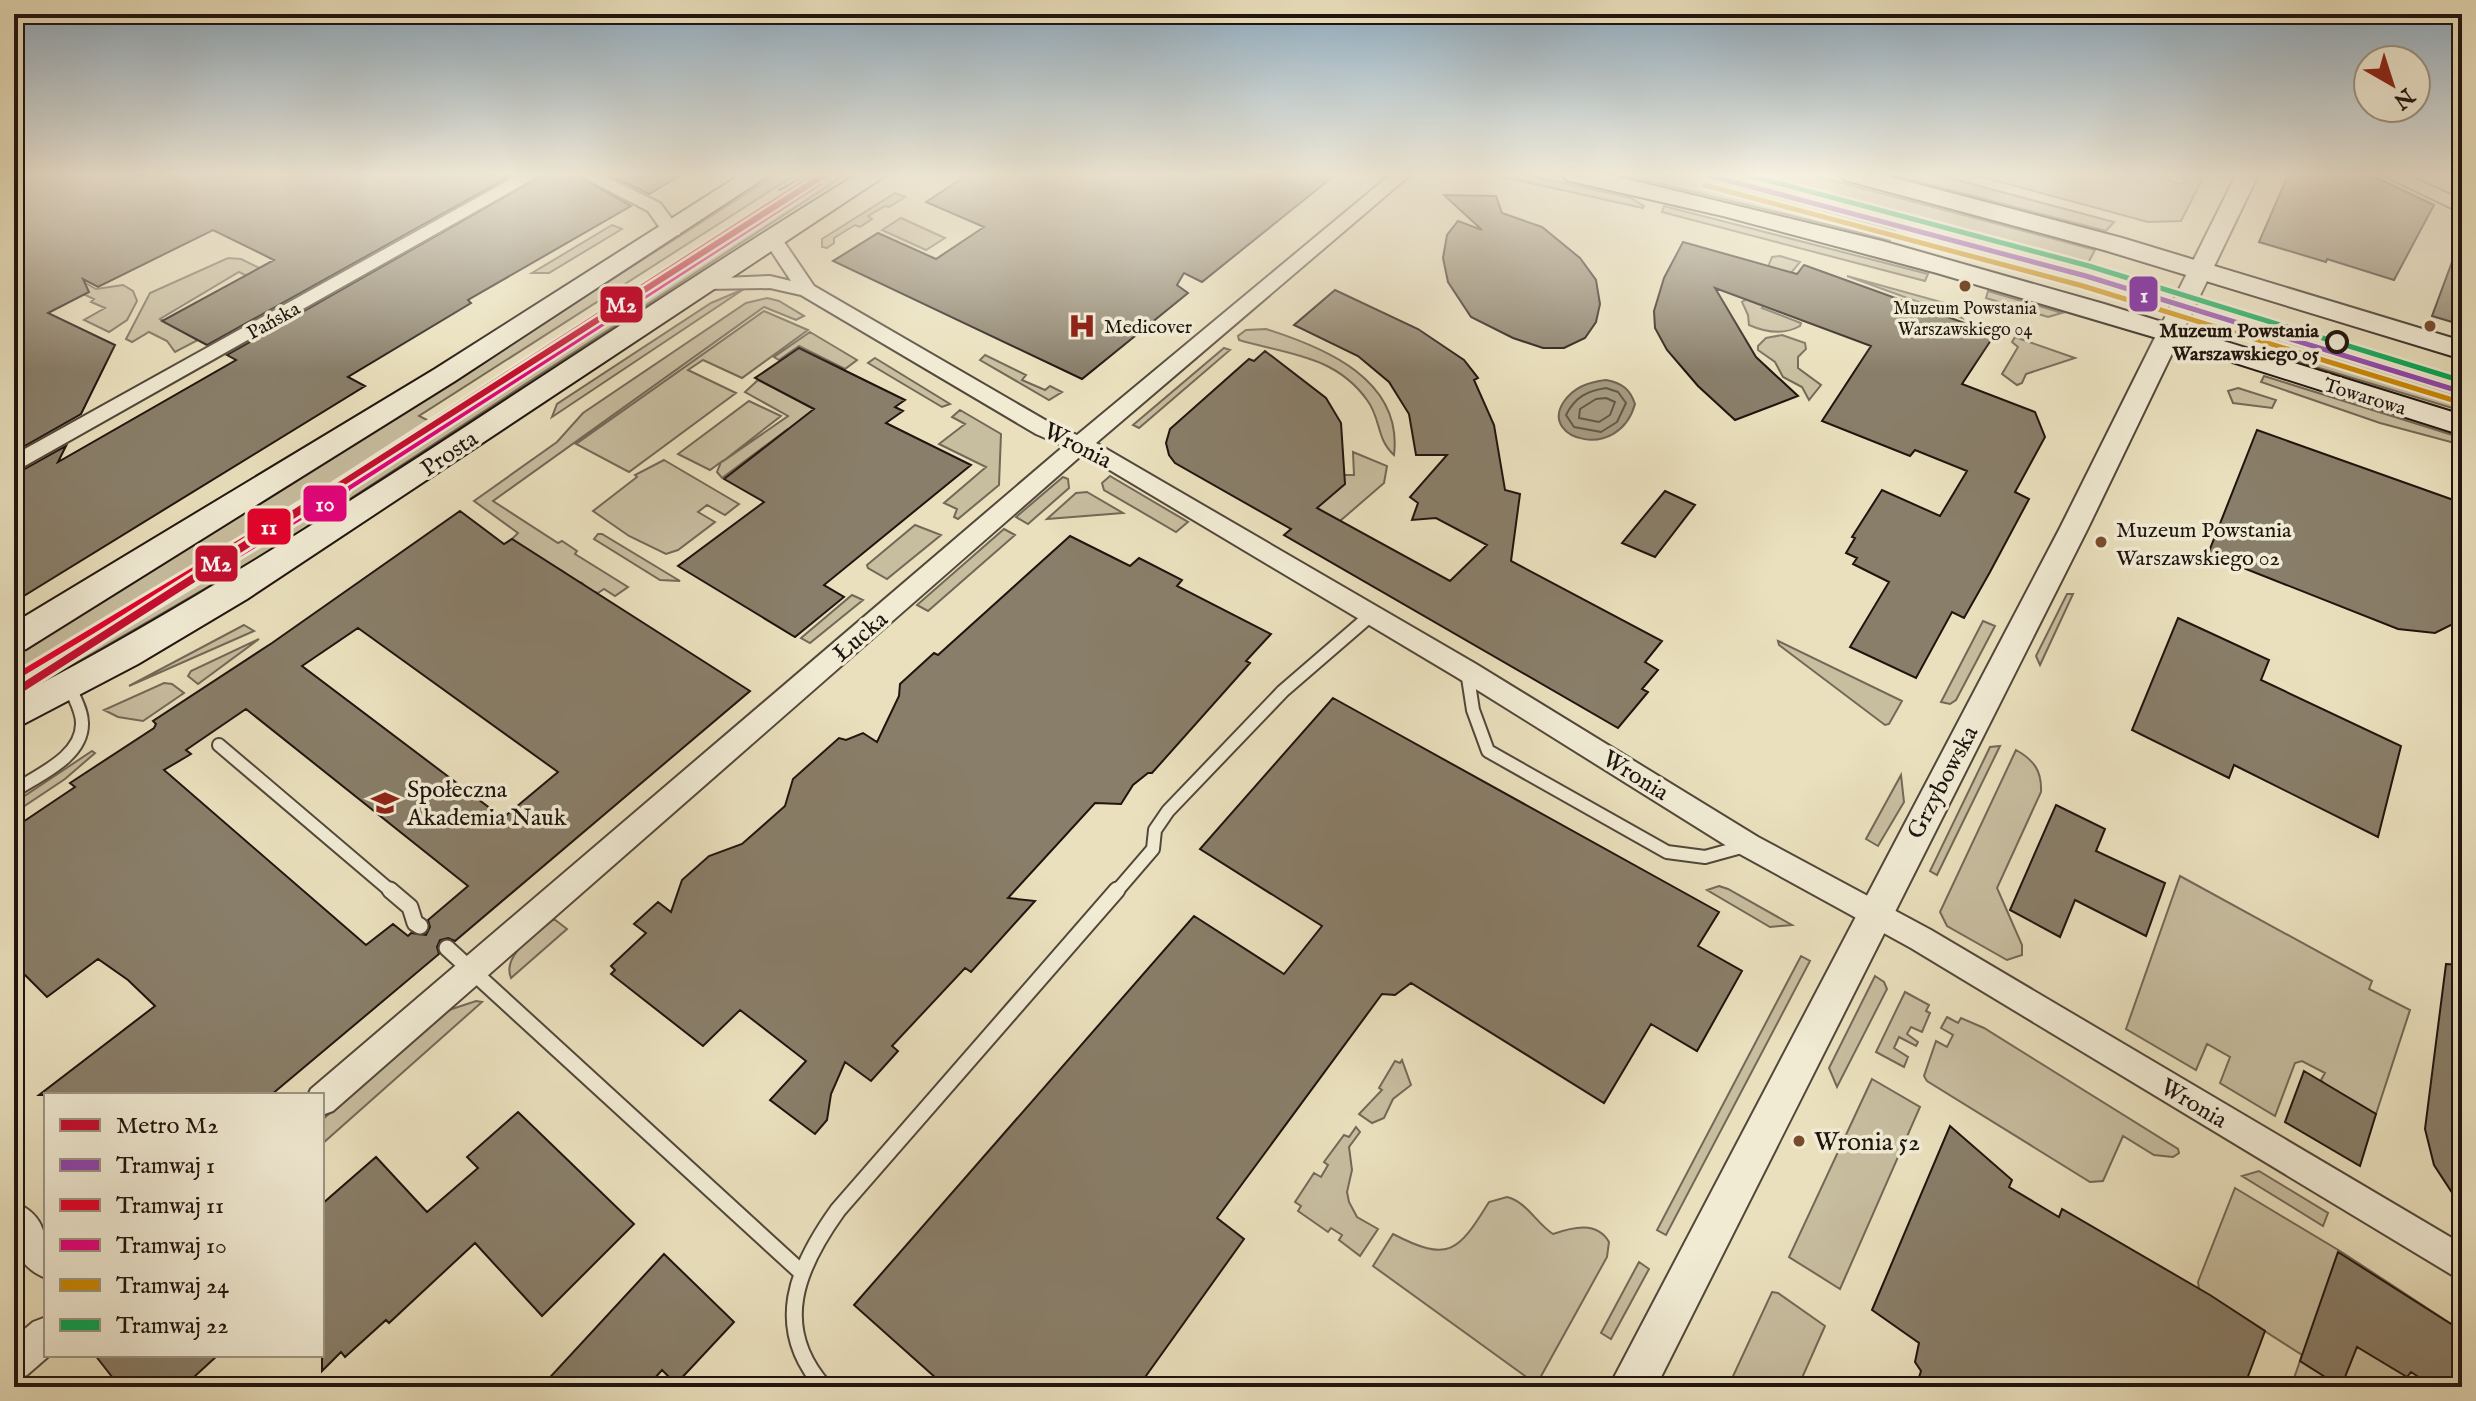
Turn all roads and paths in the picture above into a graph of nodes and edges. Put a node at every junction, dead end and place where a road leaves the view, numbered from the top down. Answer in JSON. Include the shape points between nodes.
{"nodes":[{"id":1,"x":414,"y":240,"type":"edge"},
{"id":2,"x":657,"y":240,"type":"edge"},
{"id":3,"x":773,"y":240,"type":"joint"},
{"id":4,"x":1323,"y":240,"type":"edge"},
{"id":5,"x":1849,"y":240,"type":"edge"},
{"id":6,"x":2095,"y":240,"type":"edge"},
{"id":7,"x":2215,"y":240,"type":"edge"},
{"id":8,"x":2201,"y":269,"type":"junction"},
{"id":9,"x":706,"y":283,"type":"junction"},
{"id":10,"x":807,"y":290,"type":"junction"},
{"id":11,"x":2169,"y":333,"type":"junction"},
{"id":12,"x":2462,"y":350,"type":"edge"},
{"id":13,"x":2462,"y":425,"type":"edge"},
{"id":14,"x":1080,"y":445,"type":"junction"},
{"id":15,"x":14,"y":465,"type":"edge"},
{"id":16,"x":1371,"y":615,"type":"junction"},
{"id":17,"x":14,"y":640,"type":"edge"},
{"id":18,"x":1467,"y":671,"type":"junction"},
{"id":19,"x":70,"y":687,"type":"junction"},
{"id":20,"x":14,"y":715,"type":"edge"},
{"id":21,"x":219,"y":745,"type":"dead end"},
{"id":22,"x":14,"y":791,"type":"edge"},
{"id":23,"x":1748,"y":845,"type":"junction"},
{"id":24,"x":1873,"y":914,"type":"junction"},
{"id":25,"x":420,"y":926,"type":"dead end"},
{"id":26,"x":447,"y":948,"type":"dead end"},
{"id":27,"x":474,"y":970,"type":"junction"},
{"id":28,"x":324,"y":1098,"type":"edge"},
{"id":29,"x":14,"y":1219,"type":"edge"},
{"id":30,"x":44,"y":1258,"type":"edge"},
{"id":31,"x":2462,"y":1264,"type":"edge"},
{"id":32,"x":801,"y":1272,"type":"junction"},
{"id":33,"x":44,"y":1337,"type":"edge"},
{"id":34,"x":14,"y":1362,"type":"edge"},
{"id":35,"x":824,"y":1387,"type":"edge"},
{"id":36,"x":1632,"y":1387,"type":"edge"}],
"edges":[{"from":1,"to":15,"type":"street","name":"Pańska"},
{"from":2,"to":17,"type":"main road"},
{"from":3,"to":9,"type":"main road","name":"Prosta"},
{"from":3,"to":10,"type":"street","name":"Wronia"},
{"from":4,"to":14,"type":"street","name":"Łucka"},
{"from":5,"to":11,"type":"main road","name":"Towarowa"},
{"from":6,"to":8,"type":"main road"},
{"from":7,"to":8,"type":"street","name":"Grzybowska"},
{"from":8,"to":11,"type":"street","name":"Grzybowska"},
{"from":8,"to":12,"type":"main road"},
{"from":9,"to":10,"type":"street","name":"Wronia","via":[[770,282]]},
{"from":9,"to":19,"type":"main road","name":"Prosta","via":[[252,581]]},
{"from":10,"to":14,"type":"street","name":"Wronia"},
{"from":11,"to":13,"type":"main road","name":"Towarowa"},
{"from":11,"to":24,"type":"street","name":"Grzybowska"},
{"from":14,"to":16,"type":"street","name":"Wronia"},
{"from":14,"to":27,"type":"street","name":"Łucka"},
{"from":16,"to":18,"type":"street","name":"Wronia"},
{"from":16,"to":32,"type":"lane","via":[[1283,691],[1168,811],[1155,830],[1153,849],[838,1210]]},
{"from":18,"to":23,"type":"street","name":"Wronia"},
{"from":18,"to":23,"type":"lane","via":[[1473,710],[1488,751],[1667,852],[1705,857]]},
{"from":19,"to":20,"type":"main road","name":"Prosta"},
{"from":19,"to":22,"type":"lane","via":[[82,733],[64,756]]},
{"from":21,"to":25,"type":"lane","via":[[410,907]]},
{"from":23,"to":24,"type":"street","name":"Wronia"},
{"from":24,"to":31,"type":"street","name":"Wronia"},
{"from":24,"to":36,"type":"street","name":"Grzybowska"},
{"from":26,"to":27,"type":"lane"},
{"from":27,"to":28,"type":"street","name":"Łucka"},
{"from":27,"to":32,"type":"lane"},
{"from":29,"to":30,"type":"street"},
{"from":32,"to":35,"type":"lane","via":[[794,1322],[805,1364]]},
{"from":33,"to":34,"type":"street"}]}
